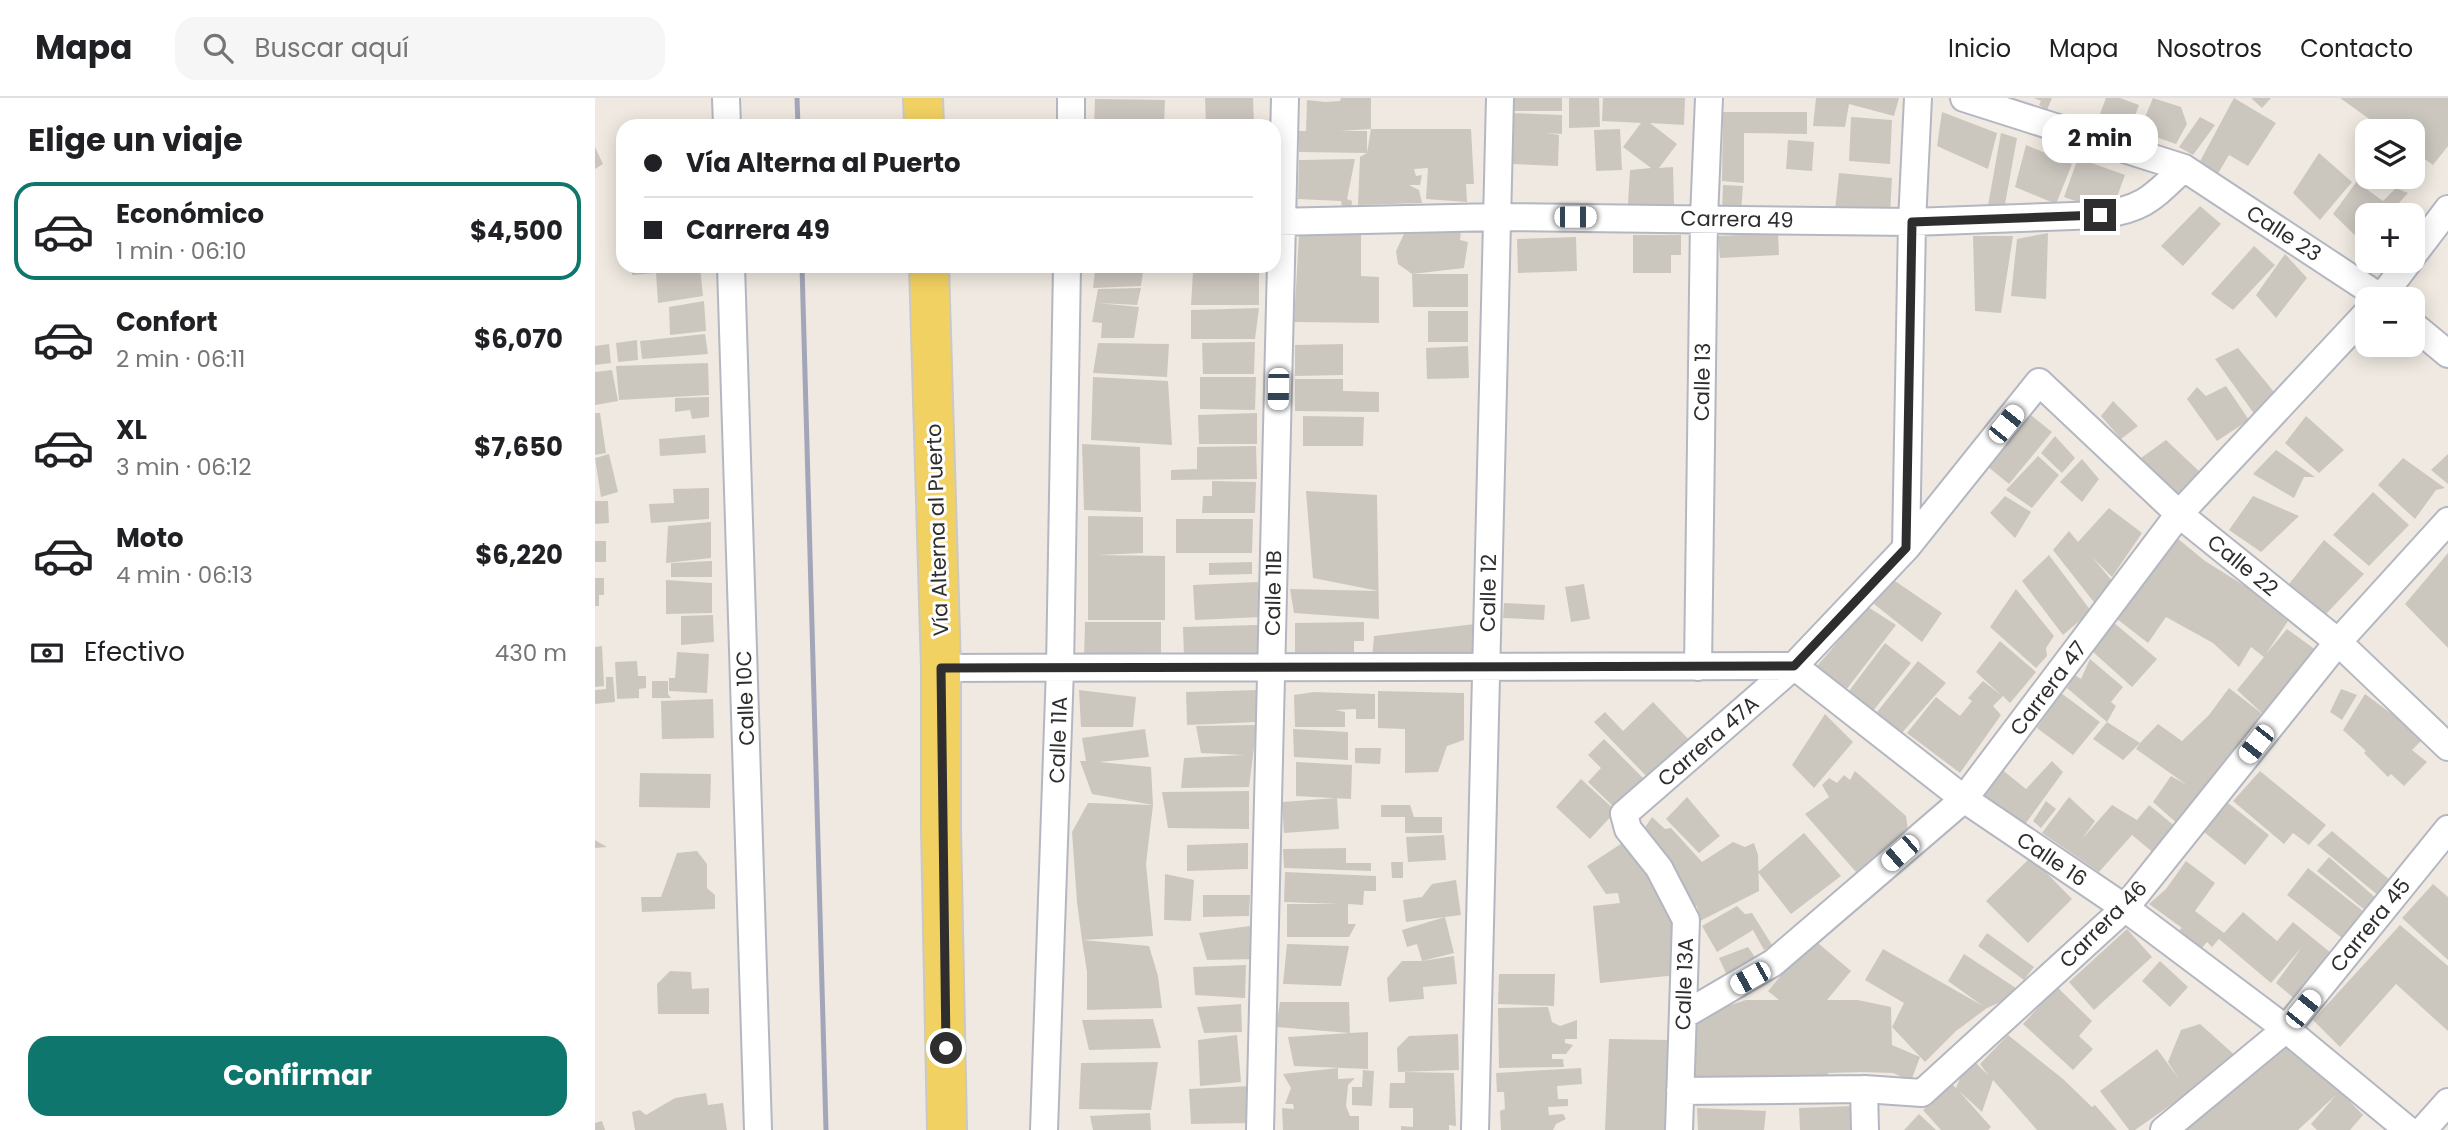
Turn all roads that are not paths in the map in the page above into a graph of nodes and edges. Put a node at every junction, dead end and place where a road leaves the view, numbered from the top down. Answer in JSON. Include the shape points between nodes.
{"nodes":[{"id":1,"x":726,"y":98,"type":"edge"},
{"id":2,"x":923,"y":98,"type":"edge"},
{"id":3,"x":1072,"y":98,"type":"edge"},
{"id":4,"x":1285,"y":98,"type":"edge"},
{"id":5,"x":1500,"y":98,"type":"edge"},
{"id":6,"x":1709,"y":98,"type":"edge"},
{"id":7,"x":1918,"y":98,"type":"edge"},
{"id":8,"x":1964,"y":98,"type":"edge"},
{"id":9,"x":727,"y":119,"type":"edge"},
{"id":10,"x":924,"y":119,"type":"edge"},
{"id":11,"x":1071,"y":119,"type":"edge"},
{"id":12,"x":2184,"y":167,"type":"junction"},
{"id":13,"x":1281,"y":169,"type":"edge"},
{"id":14,"x":2448,"y":209,"type":"edge"},
{"id":15,"x":1497,"y":217,"type":"junction"},
{"id":16,"x":1704,"y":218,"type":"junction"},
{"id":17,"x":1281,"y":222,"type":"edge"},
{"id":18,"x":1912,"y":222,"type":"junction"},
{"id":19,"x":2425,"y":240,"type":"edge"},
{"id":20,"x":731,"y":273,"type":"edge"},
{"id":21,"x":929,"y":273,"type":"edge"},
{"id":22,"x":1067,"y":273,"type":"edge"},
{"id":23,"x":1277,"y":273,"type":"edge"},
{"id":24,"x":2400,"y":273,"type":"edge"},
{"id":25,"x":2356,"y":287,"type":"edge"},
{"id":26,"x":2389,"y":287,"type":"edge"},
{"id":27,"x":2355,"y":327,"type":"edge"},
{"id":28,"x":2425,"y":335,"type":"edge"},
{"id":29,"x":2448,"y":354,"type":"edge"},
{"id":30,"x":2039,"y":382,"type":"joint"},
{"id":31,"x":2179,"y":514,"type":"junction"},
{"id":32,"x":2448,"y":521,"type":"edge"},
{"id":33,"x":1906,"y":548,"type":"junction"},
{"id":34,"x":2338,"y":642,"type":"junction"},
{"id":35,"x":1794,"y":666,"type":"junction"},
{"id":36,"x":1271,"y":667,"type":"junction"},
{"id":37,"x":1487,"y":667,"type":"junction"},
{"id":38,"x":1698,"y":667,"type":"junction"},
{"id":39,"x":941,"y":668,"type":"junction"},
{"id":40,"x":1060,"y":668,"type":"junction"},
{"id":41,"x":2448,"y":747,"type":"edge"},
{"id":42,"x":1964,"y":799,"type":"junction"},
{"id":43,"x":1624,"y":814,"type":"joint"},
{"id":44,"x":2448,"y":829,"type":"edge"},
{"id":45,"x":2125,"y":908,"type":"junction"},
{"id":46,"x":1684,"y":1015,"type":"junction"},
{"id":47,"x":2286,"y":1029,"type":"junction"},
{"id":48,"x":1864,"y":1088,"type":"junction"},
{"id":49,"x":1680,"y":1091,"type":"junction"},
{"id":50,"x":2448,"y":1102,"type":"edge"},
{"id":51,"x":758,"y":1130,"type":"edge"},
{"id":52,"x":947,"y":1130,"type":"edge"},
{"id":53,"x":1044,"y":1130,"type":"edge"},
{"id":54,"x":1260,"y":1130,"type":"edge"},
{"id":55,"x":1475,"y":1130,"type":"edge"},
{"id":56,"x":1679,"y":1130,"type":"edge"},
{"id":57,"x":1864,"y":1130,"type":"edge"},
{"id":58,"x":2164,"y":1130,"type":"edge"},
{"id":59,"x":2408,"y":1130,"type":"edge"},
{"id":60,"x":2423,"y":1130,"type":"edge"}],
"edges":[{"from":1,"to":9,"type":"street"},
{"from":2,"to":10,"type":"main road"},
{"from":3,"to":11,"type":"street"},
{"from":4,"to":13,"type":"street","name":"Calle 11B"},
{"from":5,"to":15,"type":"street","name":"Calle 12"},
{"from":6,"to":16,"type":"street","name":"Calle 13"},
{"from":7,"to":18,"type":"street"},
{"from":8,"to":12,"type":"street","name":"Calle 23"},
{"from":12,"to":18,"type":"street","name":"Carrera 49","via":[[2147,203],[2123,212]]},
{"from":12,"to":25,"type":"street","name":"Calle 23"},
{"from":14,"to":19,"type":"street"},
{"from":15,"to":16,"type":"street","name":"Carrera 49"},
{"from":15,"to":17,"type":"street","name":"Carrera 49"},
{"from":15,"to":37,"type":"street","name":"Calle 12"},
{"from":16,"to":18,"type":"street","name":"Carrera 49"},
{"from":16,"to":38,"type":"street","name":"Calle 13"},
{"from":18,"to":33,"type":"street"},
{"from":20,"to":51,"type":"street","name":"Calle 10C"},
{"from":21,"to":39,"type":"main road","name":"Vía Alterna al Puerto"},
{"from":22,"to":40,"type":"street","name":"Calle 11A"},
{"from":23,"to":36,"type":"street","name":"Calle 11B"},
{"from":24,"to":26,"type":"street","name":"Carrera 47"},
{"from":27,"to":31,"type":"street","name":"Carrera 47"},
{"from":28,"to":29,"type":"street"},
{"from":30,"to":31,"type":"street","name":"Calle 22"},
{"from":30,"to":33,"type":"street","name":"Carrera 47A"},
{"from":31,"to":34,"type":"street","name":"Calle 22"},
{"from":31,"to":42,"type":"street","name":"Carrera 47"},
{"from":32,"to":34,"type":"street","name":"Carrera 46"},
{"from":33,"to":35,"type":"street","name":"Carrera 47A"},
{"from":34,"to":41,"type":"street","name":"Calle 22"},
{"from":34,"to":45,"type":"street","name":"Carrera 46"},
{"from":35,"to":38,"type":"street"},
{"from":35,"to":42,"type":"street","name":"Calle 16"},
{"from":35,"to":43,"type":"street","name":"Carrera 47A"},
{"from":36,"to":37,"type":"street"},
{"from":36,"to":40,"type":"street"},
{"from":36,"to":54,"type":"street","name":"Calle 11B"},
{"from":37,"to":38,"type":"street"},
{"from":37,"to":55,"type":"street","name":"Calle 12"},
{"from":39,"to":40,"type":"street"},
{"from":39,"to":52,"type":"main road","name":"Vía Alterna al Puerto"},
{"from":40,"to":53,"type":"street","name":"Calle 11A"},
{"from":42,"to":45,"type":"street","name":"Calle 16"},
{"from":42,"to":46,"type":"street","name":"Carrera 47","via":[[1773,963]]},
{"from":43,"to":46,"type":"street","name":"Calle 13A","via":[[1628,829],[1659,868],[1686,920]]},
{"from":44,"to":47,"type":"street","name":"Carrera 45"},
{"from":45,"to":47,"type":"street","name":"Calle 16"},
{"from":45,"to":48,"type":"street","name":"Carrera 46","via":[[1922,1093]]},
{"from":46,"to":49,"type":"street","name":"Calle 13A"},
{"from":47,"to":58,"type":"street","name":"Carrera 45"},
{"from":47,"to":59,"type":"street","name":"Calle 16"},
{"from":48,"to":49,"type":"street","name":"Carrera 46"},
{"from":48,"to":57,"type":"street"},
{"from":49,"to":56,"type":"street","name":"Calle 13A"},
{"from":50,"to":60,"type":"street"}]}
